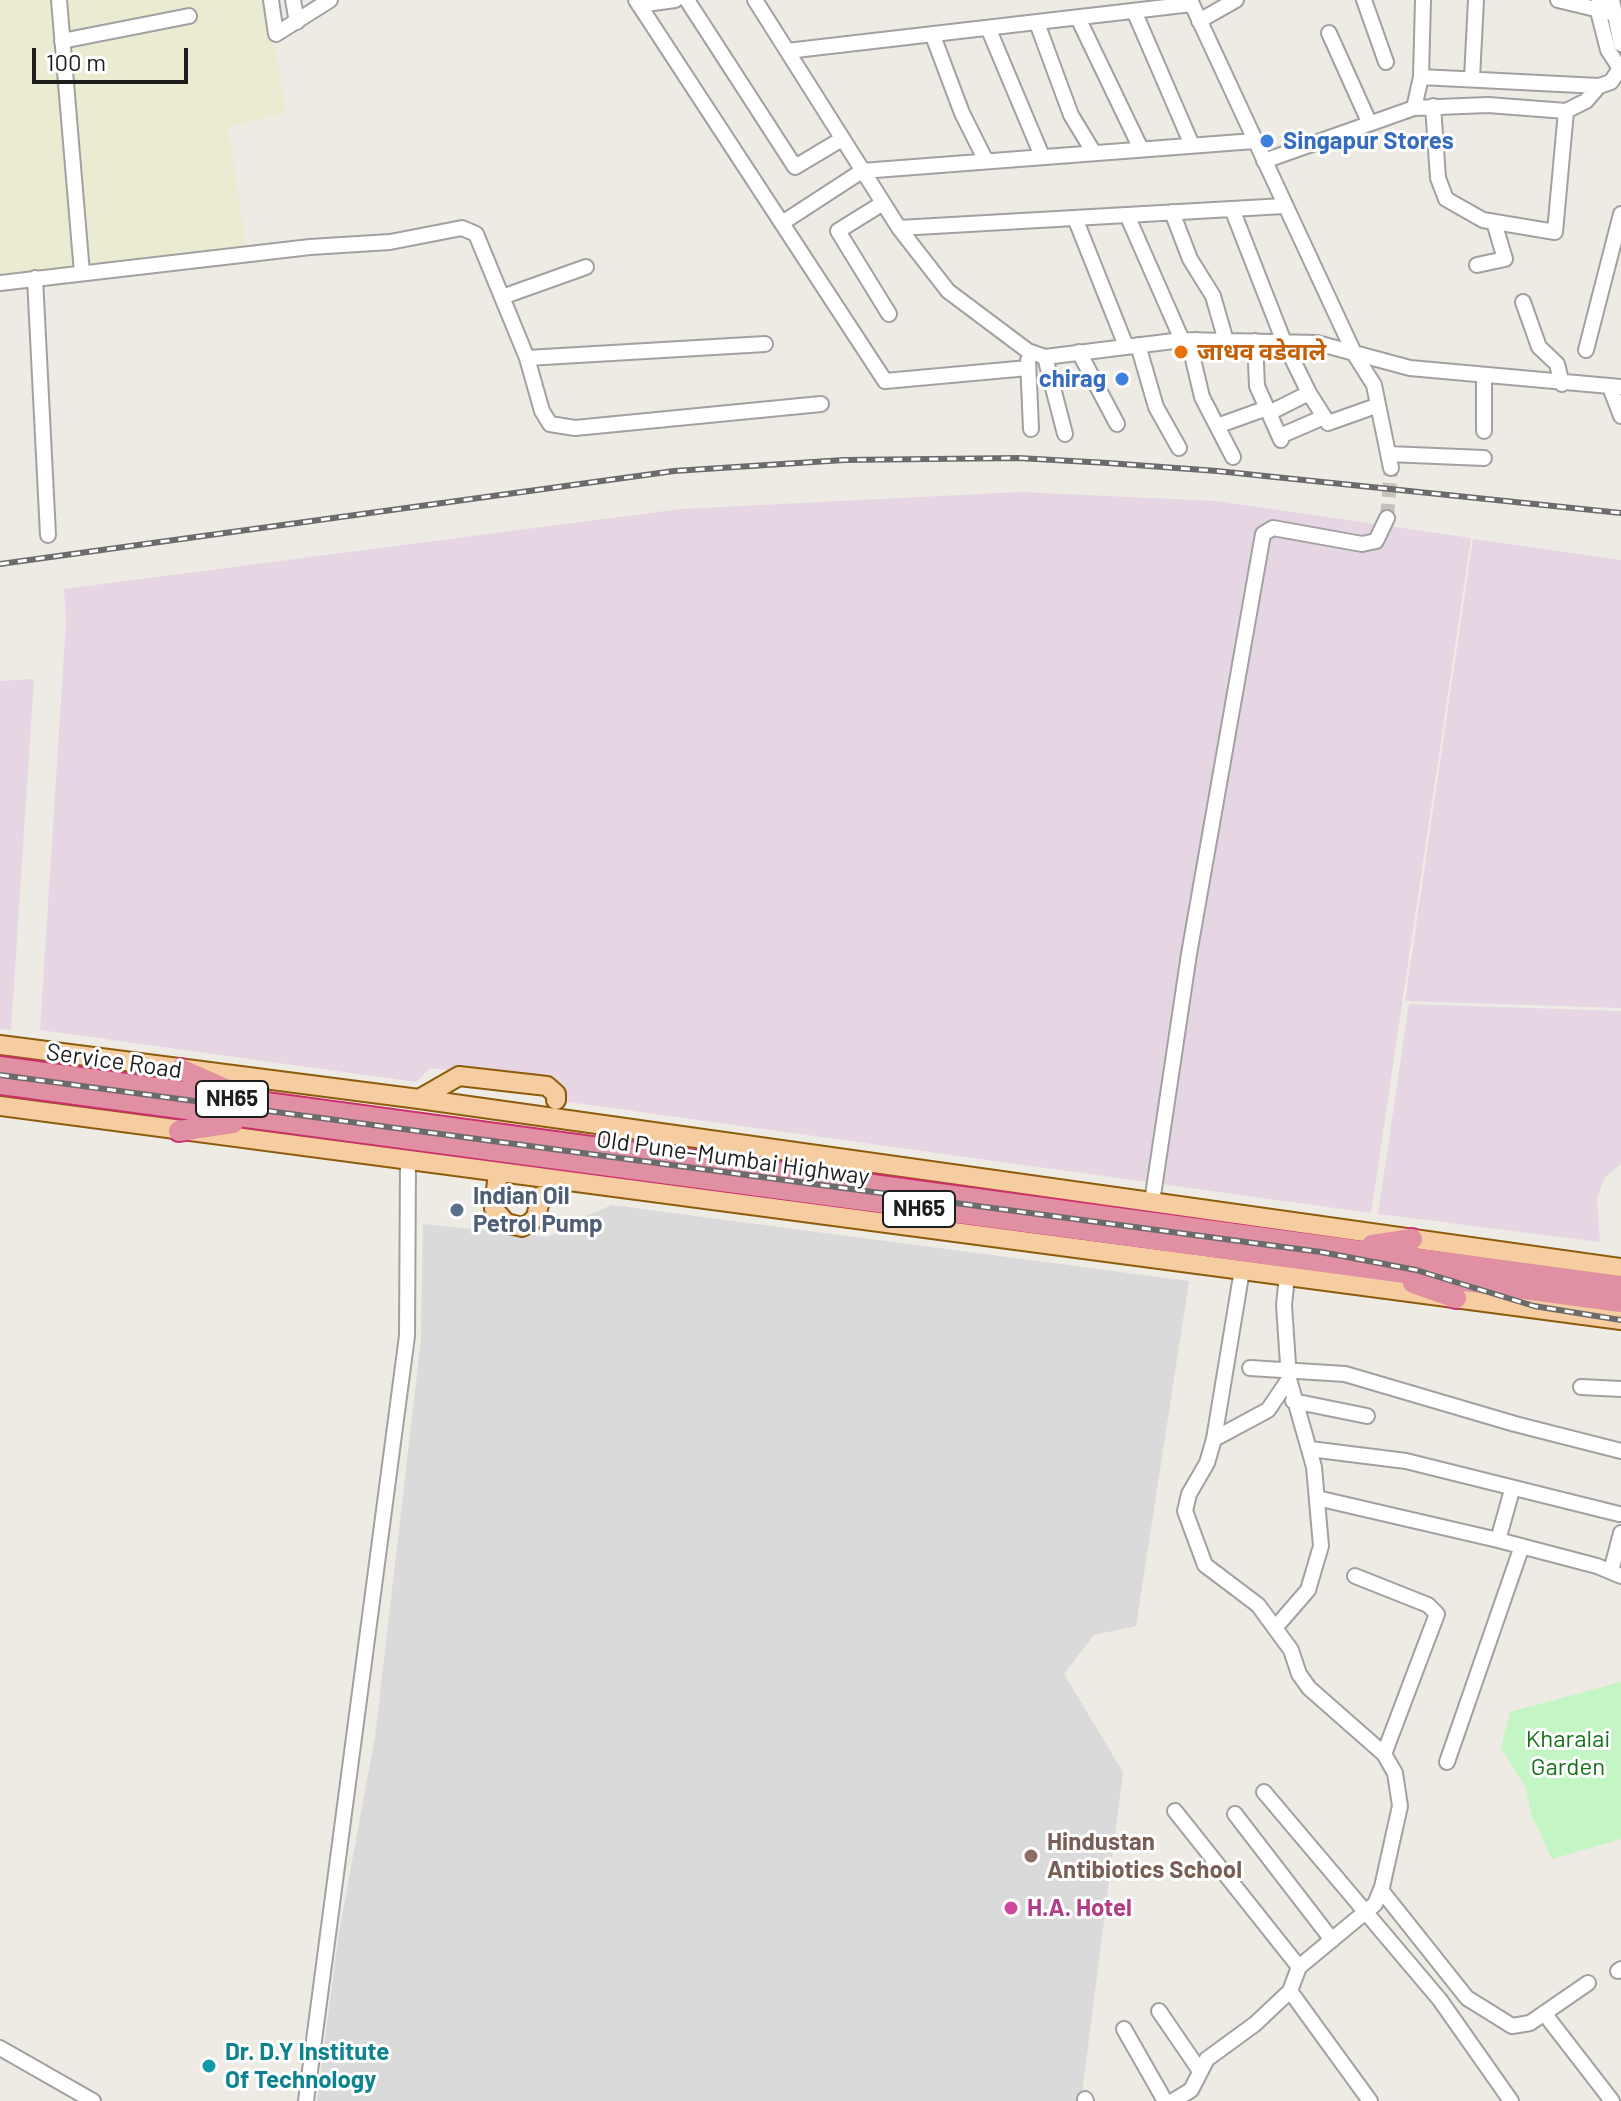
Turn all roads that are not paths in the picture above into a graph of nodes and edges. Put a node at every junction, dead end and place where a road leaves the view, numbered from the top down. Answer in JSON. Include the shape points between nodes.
{"nodes":[{"id":1,"x":59,"y":0,"type":"edge"},
{"id":2,"x":271,"y":0,"type":"edge"},
{"id":3,"x":293,"y":0,"type":"edge"},
{"id":4,"x":330,"y":0,"type":"edge"},
{"id":5,"x":675,"y":0,"type":"edge"},
{"id":6,"x":687,"y":0,"type":"edge"},
{"id":7,"x":755,"y":0,"type":"edge"},
{"id":8,"x":1236,"y":0,"type":"edge"},
{"id":9,"x":1364,"y":0,"type":"edge"},
{"id":10,"x":1423,"y":0,"type":"edge"},
{"id":11,"x":1476,"y":0,"type":"edge"},
{"id":12,"x":1558,"y":0,"type":"edge"},
{"id":13,"x":637,"y":2,"type":"edge"},
{"id":14,"x":1191,"y":2,"type":"edge"},
{"id":15,"x":1605,"y":6,"type":"edge"},
{"id":16,"x":1134,"y":11,"type":"junction"},
{"id":17,"x":189,"y":16,"type":"dead end"},
{"id":18,"x":1078,"y":18,"type":"junction"},
{"id":19,"x":1199,"y":21,"type":"junction"},
{"id":20,"x":297,"y":22,"type":"junction"},
{"id":21,"x":1037,"y":23,"type":"junction"},
{"id":22,"x":989,"y":30,"type":"junction"},
{"id":23,"x":1329,"y":33,"type":"dead end"},
{"id":24,"x":933,"y":36,"type":"junction"},
{"id":25,"x":62,"y":41,"type":"junction"},
{"id":26,"x":1621,"y":44,"type":"edge"},
{"id":27,"x":787,"y":51,"type":"junction"},
{"id":28,"x":1386,"y":62,"type":"dead end"},
{"id":29,"x":1620,"y":69,"type":"edge"},
{"id":30,"x":1421,"y":77,"type":"junction"},
{"id":31,"x":1472,"y":78,"type":"junction"},
{"id":32,"x":1599,"y":86,"type":"junction"},
{"id":33,"x":1433,"y":106,"type":"junction"},
{"id":34,"x":1414,"y":108,"type":"junction"},
{"id":35,"x":1566,"y":111,"type":"junction"},
{"id":36,"x":1369,"y":122,"type":"junction"},
{"id":37,"x":842,"y":139,"type":"junction"},
{"id":38,"x":1254,"y":141,"type":"junction"},
{"id":39,"x":1192,"y":145,"type":"junction"},
{"id":40,"x":1141,"y":149,"type":"junction"},
{"id":41,"x":1094,"y":153,"type":"junction"},
{"id":42,"x":1042,"y":156,"type":"junction"},
{"id":43,"x":986,"y":161,"type":"junction"},
{"id":44,"x":1264,"y":161,"type":"junction"},
{"id":45,"x":862,"y":171,"type":"junction"},
{"id":46,"x":883,"y":203,"type":"junction"},
{"id":47,"x":1284,"y":206,"type":"junction"},
{"id":48,"x":1232,"y":209,"type":"junction"},
{"id":49,"x":1172,"y":212,"type":"junction"},
{"id":50,"x":1621,"y":214,"type":"edge"},
{"id":51,"x":1127,"y":215,"type":"junction"},
{"id":52,"x":1075,"y":218,"type":"junction"},
{"id":53,"x":1494,"y":222,"type":"junction"},
{"id":54,"x":782,"y":223,"type":"junction"},
{"id":55,"x":899,"y":228,"type":"junction"},
{"id":56,"x":1477,"y":265,"type":"dead end"},
{"id":57,"x":586,"y":267,"type":"dead end"},
{"id":58,"x":82,"y":273,"type":"junction"},
{"id":59,"x":35,"y":278,"type":"junction"},
{"id":60,"x":0,"y":283,"type":"edge"},
{"id":61,"x":502,"y":297,"type":"junction"},
{"id":62,"x":1523,"y":302,"type":"dead end"},
{"id":63,"x":889,"y":314,"type":"dead end"},
{"id":64,"x":1190,"y":340,"type":"junction"},
{"id":65,"x":1226,"y":341,"type":"junction"},
{"id":66,"x":1255,"y":341,"type":"junction"},
{"id":67,"x":1284,"y":342,"type":"junction"},
{"id":68,"x":765,"y":344,"type":"dead end"},
{"id":69,"x":1132,"y":345,"type":"junction"},
{"id":70,"x":1586,"y":350,"type":"dead end"},
{"id":71,"x":1028,"y":351,"type":"junction"},
{"id":72,"x":1079,"y":352,"type":"junction"},
{"id":73,"x":1355,"y":355,"type":"junction"},
{"id":74,"x":1045,"y":357,"type":"junction"},
{"id":75,"x":527,"y":358,"type":"junction"},
{"id":76,"x":1028,"y":368,"type":"junction"},
{"id":77,"x":1484,"y":376,"type":"junction"},
{"id":78,"x":1562,"y":384,"type":"junction"},
{"id":79,"x":1616,"y":387,"type":"edge"},
{"id":80,"x":1309,"y":393,"type":"junction"},
{"id":81,"x":821,"y":404,"type":"dead end"},
{"id":82,"x":1376,"y":406,"type":"junction"},
{"id":83,"x":1268,"y":410,"type":"junction"},
{"id":84,"x":1621,"y":416,"type":"edge"},
{"id":85,"x":1324,"y":417,"type":"junction"},
{"id":86,"x":1117,"y":424,"type":"dead end"},
{"id":87,"x":1217,"y":426,"type":"junction"},
{"id":88,"x":1031,"y":429,"type":"dead end"},
{"id":89,"x":1484,"y":431,"type":"dead end"},
{"id":90,"x":1065,"y":434,"type":"dead end"},
{"id":91,"x":1179,"y":448,"type":"dead end"},
{"id":92,"x":1233,"y":457,"type":"dead end"},
{"id":93,"x":1484,"y":458,"type":"dead end"},
{"id":94,"x":1387,"y":518,"type":"tunnel mouth"},
{"id":95,"x":48,"y":535,"type":"dead end"},
{"id":96,"x":0,"y":1045,"type":"edge"},
{"id":97,"x":0,"y":1067,"type":"edge"},
{"id":98,"x":180,"y":1069,"type":"junction"},
{"id":99,"x":0,"y":1084,"type":"edge"},
{"id":100,"x":419,"y":1099,"type":"junction"},
{"id":101,"x":556,"y":1100,"type":"dead end"},
{"id":102,"x":0,"y":1106,"type":"edge"},
{"id":103,"x":257,"y":1111,"type":"junction"},
{"id":104,"x":179,"y":1131,"type":"junction"},
{"id":105,"x":462,"y":1139,"type":"junction"},
{"id":106,"x":408,"y":1160,"type":"junction"},
{"id":107,"x":498,"y":1172,"type":"junction"},
{"id":108,"x":541,"y":1196,"type":"dead end"},
{"id":109,"x":1152,"y":1202,"type":"junction"},
{"id":110,"x":1412,"y":1239,"type":"junction"},
{"id":111,"x":1352,"y":1249,"type":"junction"},
{"id":112,"x":1621,"y":1268,"type":"edge"},
{"id":113,"x":1242,"y":1270,"type":"junction"},
{"id":114,"x":1380,"y":1271,"type":"junction"},
{"id":115,"x":1287,"y":1276,"type":"junction"},
{"id":116,"x":1621,"y":1286,"type":"edge"},
{"id":117,"x":1456,"y":1298,"type":"junction"},
{"id":118,"x":1621,"y":1302,"type":"edge"},
{"id":119,"x":1621,"y":1320,"type":"edge"},
{"id":120,"x":1250,"y":1368,"type":"dead end"},
{"id":121,"x":1288,"y":1375,"type":"junction"},
{"id":122,"x":1581,"y":1387,"type":"dead end"},
{"id":123,"x":1621,"y":1389,"type":"edge"},
{"id":124,"x":1293,"y":1401,"type":"junction"},
{"id":125,"x":1367,"y":1416,"type":"dead end"},
{"id":126,"x":1214,"y":1439,"type":"junction"},
{"id":127,"x":1310,"y":1449,"type":"junction"},
{"id":128,"x":1621,"y":1451,"type":"edge"},
{"id":129,"x":1512,"y":1490,"type":"junction"},
{"id":130,"x":1317,"y":1498,"type":"junction"},
{"id":131,"x":1619,"y":1514,"type":"edge"},
{"id":132,"x":1621,"y":1533,"type":"edge"},
{"id":133,"x":1498,"y":1540,"type":"junction"},
{"id":134,"x":1522,"y":1546,"type":"junction"},
{"id":135,"x":1616,"y":1573,"type":"edge"},
{"id":136,"x":1355,"y":1576,"type":"dead end"},
{"id":137,"x":1275,"y":1628,"type":"junction"},
{"id":138,"x":1384,"y":1754,"type":"junction"},
{"id":139,"x":1447,"y":1762,"type":"dead end"},
{"id":140,"x":1264,"y":1792,"type":"dead end"},
{"id":141,"x":1175,"y":1811,"type":"dead end"},
{"id":142,"x":1235,"y":1814,"type":"dead end"},
{"id":143,"x":1381,"y":1890,"type":"junction"},
{"id":144,"x":1365,"y":1912,"type":"junction"},
{"id":145,"x":1332,"y":1940,"type":"junction"},
{"id":146,"x":1299,"y":1967,"type":"junction"},
{"id":147,"x":1588,"y":1983,"type":"dead end"},
{"id":148,"x":1290,"y":1991,"type":"junction"},
{"id":149,"x":1159,"y":2011,"type":"dead end"},
{"id":150,"x":1544,"y":2013,"type":"junction"},
{"id":151,"x":1124,"y":2029,"type":"dead end"},
{"id":152,"x":0,"y":2048,"type":"edge"},
{"id":153,"x":1200,"y":2071,"type":"junction"},
{"id":154,"x":93,"y":2101,"type":"edge"},
{"id":155,"x":306,"y":2101,"type":"edge"},
{"id":156,"x":1165,"y":2101,"type":"edge"},
{"id":157,"x":1173,"y":2101,"type":"edge"},
{"id":158,"x":1370,"y":2101,"type":"edge"},
{"id":159,"x":1511,"y":2101,"type":"edge"},
{"id":160,"x":1612,"y":2101,"type":"edge"}],
"edges":[{"from":1,"to":25,"type":"street"},
{"from":2,"to":20,"type":"street","via":[[276,34]]},
{"from":3,"to":20,"type":"street"},
{"from":4,"to":20,"type":"street"},
{"from":5,"to":13,"type":"street"},
{"from":6,"to":37,"type":"street","via":[[795,167]]},
{"from":7,"to":27,"type":"street"},
{"from":8,"to":19,"type":"street"},
{"from":9,"to":28,"type":"street"},
{"from":10,"to":30,"type":"street"},
{"from":11,"to":31,"type":"street"},
{"from":12,"to":15,"type":"street"},
{"from":13,"to":54,"type":"street"},
{"from":14,"to":16,"type":"street"},
{"from":14,"to":19,"type":"street"},
{"from":15,"to":26,"type":"street"},
{"from":15,"to":29,"type":"street","via":[[1608,50]]},
{"from":16,"to":18,"type":"street"},
{"from":16,"to":39,"type":"street"},
{"from":17,"to":25,"type":"street"},
{"from":18,"to":21,"type":"street"},
{"from":18,"to":40,"type":"street"},
{"from":19,"to":38,"type":"street"},
{"from":21,"to":22,"type":"street"},
{"from":21,"to":41,"type":"street","via":[[1071,115]]},
{"from":22,"to":24,"type":"street"},
{"from":22,"to":42,"type":"street"},
{"from":23,"to":36,"type":"street"},
{"from":24,"to":27,"type":"street"},
{"from":24,"to":43,"type":"street"},
{"from":25,"to":58,"type":"street"},
{"from":27,"to":37,"type":"street"},
{"from":29,"to":32,"type":"street","via":[[1611,82]]},
{"from":30,"to":31,"type":"street"},
{"from":30,"to":34,"type":"street"},
{"from":31,"to":32,"type":"street"},
{"from":32,"to":35,"type":"street","via":[[1586,101]]},
{"from":33,"to":34,"type":"street"},
{"from":33,"to":35,"type":"street"},
{"from":33,"to":53,"type":"street","via":[[1438,178],[1446,199]]},
{"from":34,"to":36,"type":"street"},
{"from":35,"to":53,"type":"street","via":[[1555,232]]},
{"from":36,"to":44,"type":"street"},
{"from":37,"to":45,"type":"street"},
{"from":38,"to":39,"type":"street"},
{"from":38,"to":44,"type":"street"},
{"from":39,"to":40,"type":"street"},
{"from":40,"to":41,"type":"street"},
{"from":41,"to":42,"type":"street"},
{"from":42,"to":43,"type":"street"},
{"from":43,"to":45,"type":"street"},
{"from":44,"to":47,"type":"street"},
{"from":45,"to":46,"type":"street"},
{"from":45,"to":54,"type":"street"},
{"from":46,"to":55,"type":"street"},
{"from":46,"to":63,"type":"street","via":[[838,231]]},
{"from":47,"to":48,"type":"street"},
{"from":47,"to":73,"type":"street"},
{"from":48,"to":49,"type":"street"},
{"from":48,"to":67,"type":"street"},
{"from":49,"to":51,"type":"street"},
{"from":49,"to":65,"type":"street","via":[[1190,259],[1213,296]]},
{"from":50,"to":70,"type":"street"},
{"from":51,"to":52,"type":"street"},
{"from":51,"to":64,"type":"street"},
{"from":52,"to":55,"type":"street"},
{"from":52,"to":69,"type":"street"},
{"from":53,"to":56,"type":"street","via":[[1509,266]]},
{"from":54,"to":76,"type":"street","via":[[885,381]]},
{"from":55,"to":71,"type":"street","via":[[948,291]]},
{"from":57,"to":61,"type":"street"},
{"from":58,"to":59,"type":"street"},
{"from":58,"to":61,"type":"street","via":[[390,242],[462,228],[476,234]]},
{"from":59,"to":60,"type":"street"},
{"from":59,"to":95,"type":"street"},
{"from":61,"to":75,"type":"street"},
{"from":62,"to":78,"type":"street","via":[[1539,347],[1557,364]]},
{"from":64,"to":65,"type":"street"},
{"from":64,"to":69,"type":"street"},
{"from":64,"to":87,"type":"street","via":[[1202,397]]},
{"from":65,"to":66,"type":"street"},
{"from":66,"to":67,"type":"street"},
{"from":66,"to":83,"type":"street","via":[[1257,386]]},
{"from":67,"to":73,"type":"street","via":[[1317,343]]},
{"from":67,"to":80,"type":"street"},
{"from":68,"to":75,"type":"street"},
{"from":69,"to":72,"type":"street"},
{"from":69,"to":91,"type":"street"},
{"from":71,"to":74,"type":"street"},
{"from":71,"to":76,"type":"street"},
{"from":72,"to":74,"type":"street"},
{"from":72,"to":86,"type":"street"},
{"from":73,"to":77,"type":"street"},
{"from":73,"to":82,"type":"street","via":[[1374,385]]},
{"from":74,"to":90,"type":"street"},
{"from":75,"to":81,"type":"street","via":[[546,419],[565,428]]},
{"from":76,"to":88,"type":"street"},
{"from":77,"to":78,"type":"street"},
{"from":77,"to":89,"type":"street"},
{"from":78,"to":79,"type":"street"},
{"from":79,"to":84,"type":"street"},
{"from":80,"to":83,"type":"street"},
{"from":80,"to":85,"type":"street"},
{"from":82,"to":85,"type":"street","via":[[1328,423]]},
{"from":82,"to":93,"type":"street","via":[[1390,461]]},
{"from":83,"to":85,"type":"street","via":[[1280,438]]},
{"from":83,"to":87,"type":"street"},
{"from":87,"to":92,"type":"street"},
{"from":94,"to":109,"type":"street","via":[[1376,541],[1362,544],[1273,528],[1263,534],[1189,954]]},
{"from":96,"to":98,"type":"main road","name":"Service Road"},
{"from":97,"to":103,"type":"highway","number":"NH65"},
{"from":98,"to":100,"type":"main road","name":"Service Road"},
{"from":98,"to":103,"type":"highway"},
{"from":99,"to":103,"type":"highway","number":"NH65"},
{"from":100,"to":101,"type":"main road","via":[[459,1076],[547,1086]]},
{"from":100,"to":109,"type":"main road","name":"Service Road"},
{"from":102,"to":104,"type":"main road"},
{"from":103,"to":104,"type":"highway"},
{"from":103,"to":105,"type":"highway","number":"NH65"},
{"from":104,"to":106,"type":"main road"},
{"from":105,"to":111,"type":"highway","name":"Old Pune–Mumbai Highway","number":"NH65"},
{"from":105,"to":114,"type":"highway","name":"Old Pune–Mumbai Highway","number":"NH65"},
{"from":106,"to":107,"type":"main road"},
{"from":106,"to":155,"type":"street","via":[[407,1336]]},
{"from":107,"to":108,"type":"main road","via":[[494,1209],[506,1223],[530,1223]]},
{"from":107,"to":113,"type":"main road"},
{"from":109,"to":110,"type":"main road","name":"Service Road"},
{"from":110,"to":111,"type":"highway"},
{"from":110,"to":112,"type":"main road","name":"Service Road"},
{"from":111,"to":116,"type":"highway","number":"NH65"},
{"from":113,"to":115,"type":"main road"},
{"from":113,"to":126,"type":"street"},
{"from":114,"to":117,"type":"highway"},
{"from":114,"to":118,"type":"highway","number":"NH65"},
{"from":115,"to":117,"type":"main road"},
{"from":115,"to":121,"type":"street"},
{"from":117,"to":119,"type":"main road"},
{"from":120,"to":121,"type":"street"},
{"from":121,"to":124,"type":"street"},
{"from":121,"to":126,"type":"street","via":[[1268,1410]]},
{"from":121,"to":128,"type":"street","via":[[1345,1374]]},
{"from":122,"to":123,"type":"street"},
{"from":124,"to":125,"type":"street"},
{"from":124,"to":127,"type":"street"},
{"from":126,"to":137,"type":"street","via":[[1185,1511],[1205,1565],[1258,1605]]},
{"from":127,"to":129,"type":"street","via":[[1406,1461]]},
{"from":127,"to":130,"type":"street"},
{"from":129,"to":131,"type":"street"},
{"from":129,"to":133,"type":"street"},
{"from":130,"to":133,"type":"street"},
{"from":130,"to":137,"type":"street","via":[[1321,1546],[1315,1574],[1299,1604]]},
{"from":132,"to":135,"type":"street"},
{"from":133,"to":134,"type":"street"},
{"from":134,"to":135,"type":"street"},
{"from":134,"to":139,"type":"street"},
{"from":136,"to":138,"type":"street","via":[[1428,1605],[1437,1614]]},
{"from":137,"to":138,"type":"street","via":[[1309,1688]]},
{"from":138,"to":143,"type":"street","via":[[1395,1773],[1400,1806]]},
{"from":140,"to":144,"type":"street"},
{"from":141,"to":146,"type":"street"},
{"from":142,"to":145,"type":"street"},
{"from":143,"to":144,"type":"street"},
{"from":143,"to":150,"type":"street","via":[[1445,1975],[1475,2005],[1518,2027]]},
{"from":144,"to":145,"type":"street"},
{"from":144,"to":159,"type":"street","via":[[1455,2019]]},
{"from":145,"to":146,"type":"street"},
{"from":146,"to":148,"type":"street"},
{"from":147,"to":150,"type":"street"},
{"from":148,"to":153,"type":"street","via":[[1207,2059]]},
{"from":148,"to":158,"type":"street"},
{"from":149,"to":153,"type":"street"},
{"from":150,"to":160,"type":"street"},
{"from":151,"to":156,"type":"street"},
{"from":152,"to":154,"type":"street"},
{"from":153,"to":157,"type":"street","via":[[1191,2090]]}]}
